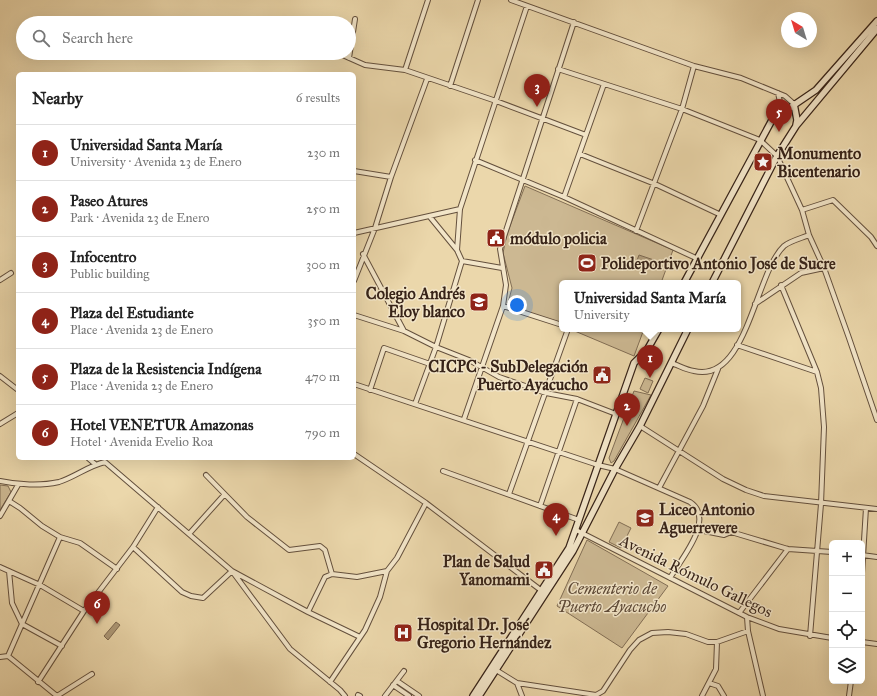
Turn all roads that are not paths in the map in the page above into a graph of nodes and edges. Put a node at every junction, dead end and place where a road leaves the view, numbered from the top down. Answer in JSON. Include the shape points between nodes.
{"nodes":[{"id":1,"x":428,"y":0,"type":"edge"},
{"id":2,"x":478,"y":0,"type":"edge"},
{"id":3,"x":511,"y":0,"type":"edge"},
{"id":4,"x":527,"y":6,"type":"junction"},
{"id":5,"x":877,"y":21,"type":"edge"},
{"id":6,"x":574,"y":22,"type":"junction"},
{"id":7,"x":877,"y":29,"type":"edge"},
{"id":8,"x":354,"y":60,"type":"edge"},
{"id":9,"x":694,"y":66,"type":"junction"},
{"id":10,"x":558,"y":69,"type":"junction"},
{"id":11,"x":405,"y":70,"type":"junction"},
{"id":12,"x":427,"y":79,"type":"junction"},
{"id":13,"x":604,"y":84,"type":"junction"},
{"id":14,"x":450,"y":86,"type":"junction"},
{"id":15,"x":778,"y":93,"type":"junction"},
{"id":16,"x":496,"y":101,"type":"junction"},
{"id":17,"x":794,"y":104,"type":"junction"},
{"id":18,"x":682,"y":109,"type":"junction"},
{"id":19,"x":783,"y":111,"type":"junction"},
{"id":20,"x":796,"y":115,"type":"junction"},
{"id":21,"x":774,"y":117,"type":"junction"},
{"id":22,"x":542,"y":118,"type":"junction"},
{"id":23,"x":796,"y":126,"type":"junction"},
{"id":24,"x":586,"y":135,"type":"junction"},
{"id":25,"x":760,"y":140,"type":"junction"},
{"id":26,"x":580,"y":154,"type":"junction"},
{"id":27,"x":777,"y":156,"type":"junction"},
{"id":28,"x":476,"y":160,"type":"junction"},
{"id":29,"x":356,"y":171,"type":"edge"},
{"id":30,"x":391,"y":177,"type":"junction"},
{"id":31,"x":524,"y":181,"type":"junction"},
{"id":32,"x":655,"y":184,"type":"junction"},
{"id":33,"x":564,"y":197,"type":"junction"},
{"id":34,"x":460,"y":209,"type":"junction"},
{"id":35,"x":802,"y":210,"type":"junction"},
{"id":36,"x":721,"y":215,"type":"junction"},
{"id":37,"x":430,"y":217,"type":"junction"},
{"id":38,"x":375,"y":228,"type":"junction"},
{"id":39,"x":636,"y":231,"type":"junction"},
{"id":40,"x":356,"y":233,"type":"edge"},
{"id":41,"x":809,"y":235,"type":"junction"},
{"id":42,"x":877,"y":246,"type":"edge"},
{"id":43,"x":457,"y":250,"type":"junction"},
{"id":44,"x":363,"y":254,"type":"junction"},
{"id":45,"x":698,"y":259,"type":"junction"},
{"id":46,"x":462,"y":261,"type":"junction"},
{"id":47,"x":502,"y":268,"type":"junction"},
{"id":48,"x":824,"y":268,"type":"junction"},
{"id":49,"x":11,"y":272,"type":"dead end"},
{"id":50,"x":356,"y":275,"type":"edge"},
{"id":51,"x":0,"y":280,"type":"edge"},
{"id":52,"x":686,"y":280,"type":"edge"},
{"id":53,"x":714,"y":280,"type":"edge"},
{"id":54,"x":781,"y":285,"type":"junction"},
{"id":55,"x":755,"y":305,"type":"junction"},
{"id":56,"x":503,"y":306,"type":"junction"},
{"id":57,"x":356,"y":316,"type":"edge"},
{"id":58,"x":559,"y":324,"type":"edge"},
{"id":59,"x":404,"y":330,"type":"junction"},
{"id":60,"x":567,"y":332,"type":"edge"},
{"id":61,"x":657,"y":332,"type":"edge"},
{"id":62,"x":686,"y":332,"type":"edge"},
{"id":63,"x":737,"y":345,"type":"junction"},
{"id":64,"x":436,"y":347,"type":"junction"},
{"id":65,"x":671,"y":363,"type":"junction"},
{"id":66,"x":430,"y":364,"type":"junction"},
{"id":67,"x":483,"y":367,"type":"junction"},
{"id":68,"x":718,"y":369,"type":"junction"},
{"id":69,"x":817,"y":372,"type":"junction"},
{"id":70,"x":0,"y":376,"type":"edge"},
{"id":71,"x":356,"y":385,"type":"edge"},
{"id":72,"x":16,"y":388,"type":"edge"},
{"id":73,"x":370,"y":390,"type":"junction"},
{"id":74,"x":546,"y":393,"type":"junction"},
{"id":75,"x":577,"y":399,"type":"junction"},
{"id":76,"x":415,"y":404,"type":"junction"},
{"id":77,"x":16,"y":414,"type":"edge"},
{"id":78,"x":616,"y":414,"type":"junction"},
{"id":79,"x":464,"y":419,"type":"junction"},
{"id":80,"x":877,"y":420,"type":"edge"},
{"id":81,"x":0,"y":424,"type":"edge"},
{"id":82,"x":640,"y":426,"type":"junction"},
{"id":83,"x":528,"y":441,"type":"junction"},
{"id":84,"x":560,"y":451,"type":"junction"},
{"id":85,"x":680,"y":452,"type":"junction"},
{"id":86,"x":356,"y":455,"type":"edge"},
{"id":87,"x":90,"y":460,"type":"edge"},
{"id":88,"x":95,"y":464,"type":"junction"},
{"id":89,"x":598,"y":465,"type":"junction"},
{"id":90,"x":615,"y":469,"type":"junction"},
{"id":91,"x":443,"y":471,"type":"dead end"},
{"id":92,"x":206,"y":474,"type":"dead end"},
{"id":93,"x":0,"y":481,"type":"edge"},
{"id":94,"x":18,"y":485,"type":"junction"},
{"id":95,"x":659,"y":488,"type":"junction"},
{"id":96,"x":224,"y":494,"type":"junction"},
{"id":97,"x":509,"y":494,"type":"junction"},
{"id":98,"x":9,"y":501,"type":"junction"},
{"id":99,"x":426,"y":503,"type":"junction"},
{"id":100,"x":821,"y":504,"type":"junction"},
{"id":101,"x":540,"y":506,"type":"junction"},
{"id":102,"x":158,"y":507,"type":"junction"},
{"id":103,"x":866,"y":508,"type":"junction"},
{"id":104,"x":877,"y":509,"type":"edge"},
{"id":105,"x":0,"y":516,"type":"edge"},
{"id":106,"x":579,"y":520,"type":"junction"},
{"id":107,"x":576,"y":530,"type":"junction"},
{"id":108,"x":699,"y":530,"type":"junction"},
{"id":109,"x":582,"y":533,"type":"junction"},
{"id":110,"x":189,"y":534,"type":"junction"},
{"id":111,"x":60,"y":537,"type":"junction"},
{"id":112,"x":864,"y":540,"type":"edge"},
{"id":113,"x":133,"y":546,"type":"junction"},
{"id":114,"x":788,"y":549,"type":"junction"},
{"id":115,"x":818,"y":551,"type":"junction"},
{"id":116,"x":829,"y":552,"type":"edge"},
{"id":117,"x":865,"y":555,"type":"edge"},
{"id":118,"x":877,"y":557,"type":"edge"},
{"id":119,"x":0,"y":567,"type":"edge"},
{"id":120,"x":117,"y":569,"type":"junction"},
{"id":121,"x":9,"y":571,"type":"junction"},
{"id":122,"x":387,"y":571,"type":"junction"},
{"id":123,"x":232,"y":572,"type":"junction"},
{"id":124,"x":332,"y":574,"type":"junction"},
{"id":125,"x":670,"y":578,"type":"junction"},
{"id":126,"x":40,"y":585,"type":"junction"},
{"id":127,"x":544,"y":592,"type":"junction"},
{"id":128,"x":84,"y":612,"type":"junction"},
{"id":129,"x":308,"y":612,"type":"junction"},
{"id":130,"x":739,"y":613,"type":"junction"},
{"id":131,"x":747,"y":617,"type":"junction"},
{"id":132,"x":22,"y":624,"type":"junction"},
{"id":133,"x":748,"y":631,"type":"junction"},
{"id":134,"x":810,"y":636,"type":"junction"},
{"id":135,"x":360,"y":637,"type":"junction"},
{"id":136,"x":829,"y":638,"type":"edge"},
{"id":137,"x":717,"y":642,"type":"junction"},
{"id":138,"x":865,"y":642,"type":"edge"},
{"id":139,"x":877,"y":644,"type":"edge"},
{"id":140,"x":62,"y":646,"type":"junction"},
{"id":141,"x":8,"y":656,"type":"junction"},
{"id":142,"x":0,"y":658,"type":"edge"},
{"id":143,"x":496,"y":670,"type":"junction"},
{"id":144,"x":404,"y":671,"type":"dead end"},
{"id":145,"x":92,"y":674,"type":"dead end"},
{"id":146,"x":397,"y":681,"type":"junction"},
{"id":147,"x":38,"y":682,"type":"junction"},
{"id":148,"x":330,"y":682,"type":"junction"},
{"id":149,"x":518,"y":683,"type":"junction"},
{"id":150,"x":709,"y":683,"type":"junction"},
{"id":151,"x":851,"y":684,"type":"edge"},
{"id":152,"x":393,"y":685,"type":"junction"},
{"id":153,"x":57,"y":696,"type":"edge"},
{"id":154,"x":345,"y":696,"type":"edge"},
{"id":155,"x":385,"y":696,"type":"edge"},
{"id":156,"x":409,"y":696,"type":"edge"},
{"id":157,"x":419,"y":696,"type":"edge"},
{"id":158,"x":473,"y":696,"type":"edge"},
{"id":159,"x":479,"y":696,"type":"edge"},
{"id":160,"x":522,"y":696,"type":"edge"},
{"id":161,"x":702,"y":696,"type":"edge"},
{"id":162,"x":724,"y":696,"type":"edge"},
{"id":163,"x":763,"y":696,"type":"edge"},
{"id":164,"x":849,"y":696,"type":"edge"}],
"edges":[{"from":1,"to":11,"type":"street"},
{"from":2,"to":14,"type":"street"},
{"from":3,"to":4,"type":"street"},
{"from":4,"to":6,"type":"street"},
{"from":4,"to":16,"type":"street"},
{"from":5,"to":17,"type":"main road","via":[[816,90]]},
{"from":6,"to":9,"type":"street"},
{"from":6,"to":10,"type":"street"},
{"from":7,"to":23,"type":"main road"},
{"from":8,"to":11,"type":"street"},
{"from":9,"to":15,"type":"street","via":[[742,78]]},
{"from":9,"to":18,"type":"street"},
{"from":10,"to":13,"type":"street"},
{"from":10,"to":22,"type":"street"},
{"from":11,"to":12,"type":"street"},
{"from":12,"to":14,"type":"street"},
{"from":12,"to":30,"type":"street"},
{"from":13,"to":18,"type":"street"},
{"from":13,"to":24,"type":"street"},
{"from":14,"to":16,"type":"street"},
{"from":15,"to":17,"type":"street"},
{"from":15,"to":21,"type":"street","via":[[780,102]]},
{"from":16,"to":22,"type":"street"},
{"from":16,"to":28,"type":"street"},
{"from":17,"to":19,"type":"main road"},
{"from":17,"to":20,"type":"main road"},
{"from":18,"to":25,"type":"street"},
{"from":18,"to":32,"type":"street"},
{"from":19,"to":20,"type":"main road","via":[[790,110]]},
{"from":19,"to":21,"type":"main road"},
{"from":20,"to":23,"type":"main road"},
{"from":21,"to":25,"type":"main road"},
{"from":22,"to":24,"type":"street"},
{"from":22,"to":31,"type":"street"},
{"from":23,"to":27,"type":"main road"},
{"from":24,"to":26,"type":"street"},
{"from":25,"to":27,"type":"street"},
{"from":25,"to":36,"type":"main road"},
{"from":26,"to":32,"type":"street"},
{"from":26,"to":33,"type":"street"},
{"from":27,"to":35,"type":"street"},
{"from":27,"to":53,"type":"main road"},
{"from":28,"to":31,"type":"street"},
{"from":28,"to":34,"type":"street"},
{"from":29,"to":30,"type":"street"},
{"from":30,"to":38,"type":"street"},
{"from":31,"to":33,"type":"street"},
{"from":31,"to":47,"type":"street","via":[[500,249]]},
{"from":32,"to":36,"type":"street"},
{"from":32,"to":39,"type":"street"},
{"from":33,"to":39,"type":"street"},
{"from":34,"to":37,"type":"street"},
{"from":34,"to":43,"type":"street"},
{"from":35,"to":41,"type":"street"},
{"from":35,"to":42,"type":"street","via":[[833,200]]},
{"from":36,"to":45,"type":"main road"},
{"from":37,"to":38,"type":"street"},
{"from":37,"to":43,"type":"street"},
{"from":38,"to":40,"type":"street"},
{"from":38,"to":44,"type":"street"},
{"from":39,"to":45,"type":"street"},
{"from":41,"to":48,"type":"street"},
{"from":41,"to":55,"type":"street","via":[[784,246],[774,261]]},
{"from":43,"to":46,"type":"street"},
{"from":44,"to":50,"type":"street"},
{"from":44,"to":59,"type":"street"},
{"from":45,"to":52,"type":"main road"},
{"from":46,"to":47,"type":"street"},
{"from":46,"to":64,"type":"street"},
{"from":47,"to":56,"type":"street","via":[[506,285]]},
{"from":48,"to":54,"type":"street","via":[[801,273]]},
{"from":48,"to":80,"type":"street"},
{"from":49,"to":51,"type":"street"},
{"from":54,"to":55,"type":"street"},
{"from":54,"to":69,"type":"street"},
{"from":55,"to":63,"type":"street"},
{"from":56,"to":58,"type":"street"},
{"from":56,"to":67,"type":"street"},
{"from":57,"to":59,"type":"street"},
{"from":59,"to":64,"type":"street"},
{"from":60,"to":74,"type":"street"},
{"from":61,"to":78,"type":"main road","via":[[647,350],[634,363]]},
{"from":62,"to":65,"type":"main road"},
{"from":63,"to":68,"type":"street"},
{"from":63,"to":69,"type":"street"},
{"from":64,"to":66,"type":"street"},
{"from":64,"to":67,"type":"street"},
{"from":65,"to":68,"type":"street","via":[[694,372]]},
{"from":65,"to":82,"type":"main road"},
{"from":66,"to":73,"type":"street","via":[[384,348]]},
{"from":66,"to":76,"type":"street"},
{"from":67,"to":74,"type":"street","via":[[499,377]]},
{"from":67,"to":79,"type":"street"},
{"from":68,"to":85,"type":"street"},
{"from":69,"to":100,"type":"street","via":[[824,427]]},
{"from":70,"to":72,"type":"street"},
{"from":71,"to":73,"type":"street"},
{"from":73,"to":76,"type":"street"},
{"from":74,"to":75,"type":"street"},
{"from":74,"to":83,"type":"street"},
{"from":75,"to":78,"type":"street"},
{"from":75,"to":84,"type":"street"},
{"from":76,"to":79,"type":"street"},
{"from":77,"to":81,"type":"street"},
{"from":78,"to":89,"type":"main road"},
{"from":79,"to":83,"type":"street"},
{"from":82,"to":85,"type":"street"},
{"from":82,"to":90,"type":"main road"},
{"from":83,"to":84,"type":"street"},
{"from":83,"to":97,"type":"street"},
{"from":84,"to":89,"type":"street"},
{"from":84,"to":101,"type":"street"},
{"from":85,"to":95,"type":"street"},
{"from":85,"to":100,"type":"street","via":[[746,490],[764,496]]},
{"from":86,"to":99,"type":"street"},
{"from":87,"to":88,"type":"street"},
{"from":88,"to":94,"type":"street","via":[[59,482]]},
{"from":88,"to":102,"type":"street","via":[[105,462]]},
{"from":89,"to":90,"type":"street"},
{"from":89,"to":106,"type":"main road"},
{"from":90,"to":95,"type":"street"},
{"from":90,"to":109,"type":"main road"},
{"from":91,"to":97,"type":"street"},
{"from":92,"to":96,"type":"street"},
{"from":93,"to":94,"type":"street"},
{"from":94,"to":98,"type":"street"},
{"from":95,"to":108,"type":"street","via":[[695,506],[700,514]]},
{"from":96,"to":110,"type":"street"},
{"from":96,"to":124,"type":"street","via":[[247,517],[289,550],[320,546],[325,550]]},
{"from":97,"to":101,"type":"street"},
{"from":98,"to":105,"type":"street"},
{"from":98,"to":111,"type":"street"},
{"from":99,"to":122,"type":"street","via":[[397,558]]},
{"from":99,"to":127,"type":"street"},
{"from":100,"to":103,"type":"street"},
{"from":100,"to":115,"type":"street"},
{"from":101,"to":106,"type":"street"},
{"from":102,"to":110,"type":"street"},
{"from":102,"to":113,"type":"street"},
{"from":103,"to":104,"type":"street"},
{"from":103,"to":112,"type":"street"},
{"from":106,"to":107,"type":"main road"},
{"from":107,"to":109,"type":"street","name":"Avenida Rómulo Gallegos"},
{"from":107,"to":127,"type":"main road","via":[[569,548]]},
{"from":108,"to":114,"type":"street","via":[[724,535],[731,532]]},
{"from":108,"to":125,"type":"street"},
{"from":109,"to":125,"type":"street","name":"Avenida Rómulo Gallegos"},
{"from":109,"to":127,"type":"main road"},
{"from":110,"to":123,"type":"street"},
{"from":111,"to":120,"type":"street","via":[[80,543]]},
{"from":111,"to":126,"type":"street"},
{"from":113,"to":120,"type":"street"},
{"from":113,"to":123,"type":"street","via":[[182,592],[198,598],[203,598]]},
{"from":114,"to":115,"type":"street"},
{"from":114,"to":130,"type":"street"},
{"from":115,"to":116,"type":"street"},
{"from":115,"to":134,"type":"street"},
{"from":117,"to":118,"type":"street"},
{"from":119,"to":121,"type":"street"},
{"from":120,"to":128,"type":"street"},
{"from":121,"to":126,"type":"street"},
{"from":121,"to":132,"type":"street","via":[[12,603]]},
{"from":122,"to":124,"type":"street","via":[[357,577]]},
{"from":122,"to":135,"type":"street","via":[[380,596]]},
{"from":123,"to":129,"type":"street"},
{"from":123,"to":148,"type":"street","via":[[290,649]]},
{"from":124,"to":129,"type":"street","via":[[325,577]]},
{"from":125,"to":130,"type":"street","name":"Avenida Rómulo Gallegos"},
{"from":126,"to":128,"type":"street"},
{"from":126,"to":132,"type":"street"},
{"from":127,"to":143,"type":"main road"},
{"from":127,"to":158,"type":"main road"},
{"from":128,"to":140,"type":"street"},
{"from":129,"to":135,"type":"street"},
{"from":130,"to":131,"type":"street","name":"Avenida Rómulo Gallegos"},
{"from":131,"to":133,"type":"street"},
{"from":131,"to":134,"type":"street","name":"Avenida Rómulo Gallegos","via":[[779,629]]},
{"from":132,"to":140,"type":"street"},
{"from":132,"to":141,"type":"street"},
{"from":133,"to":137,"type":"street"},
{"from":133,"to":163,"type":"street"},
{"from":134,"to":136,"type":"street","name":"Avenida Rómulo Gallegos"},
{"from":135,"to":148,"type":"street"},
{"from":137,"to":149,"type":"street","via":[[708,642],[686,634],[652,634],[639,640],[603,691],[596,695]]},
{"from":137,"to":150,"type":"street","via":[[716,669]]},
{"from":138,"to":139,"type":"street"},
{"from":140,"to":147,"type":"street"},
{"from":141,"to":142,"type":"street"},
{"from":141,"to":147,"type":"street"},
{"from":143,"to":149,"type":"street"},
{"from":143,"to":159,"type":"main road"},
{"from":144,"to":146,"type":"street"},
{"from":145,"to":153,"type":"street"},
{"from":146,"to":152,"type":"street"},
{"from":146,"to":157,"type":"street"},
{"from":147,"to":153,"type":"street"},
{"from":148,"to":154,"type":"street"},
{"from":149,"to":160,"type":"street"},
{"from":150,"to":161,"type":"street"},
{"from":150,"to":162,"type":"street","via":[[718,686]]},
{"from":151,"to":164,"type":"street"},
{"from":152,"to":155,"type":"street"},
{"from":152,"to":156,"type":"street"}]}
